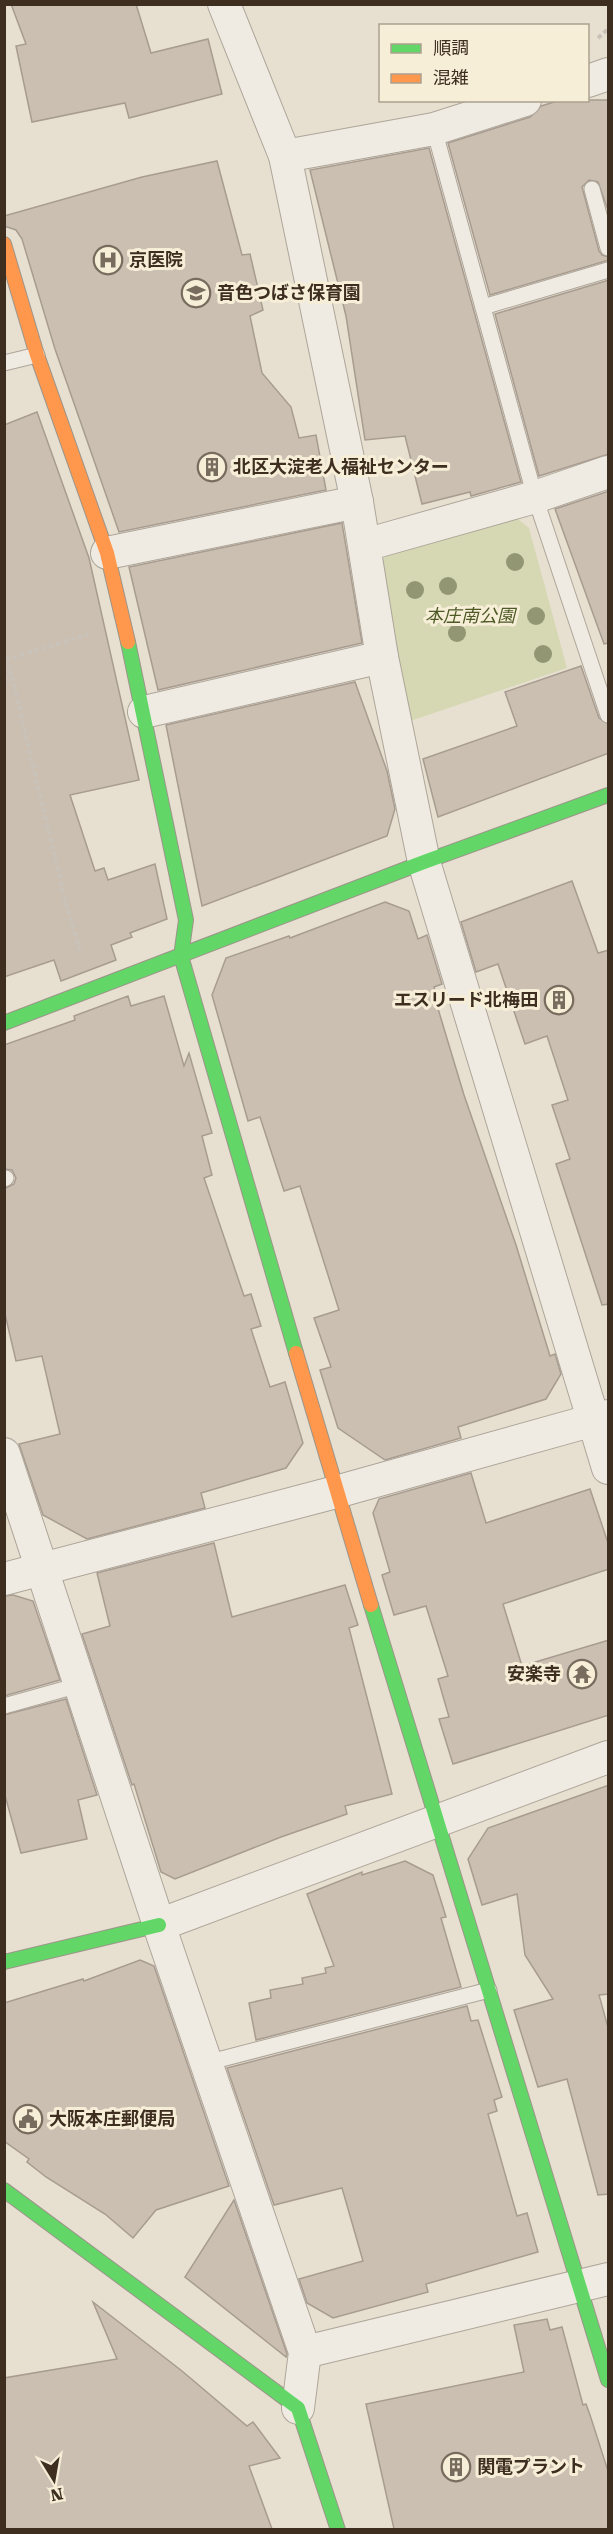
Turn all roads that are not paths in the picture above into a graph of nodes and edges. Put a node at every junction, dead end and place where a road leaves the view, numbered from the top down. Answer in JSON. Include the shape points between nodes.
{"nodes":[{"id":1,"x":224,"y":4,"type":"edge"},
{"id":2,"x":609,"y":74,"type":"edge"},
{"id":3,"x":589,"y":81,"type":"edge"},
{"id":4,"x":519,"y":102,"type":"edge"},
{"id":5,"x":434,"y":129,"type":"junction"},
{"id":6,"x":285,"y":156,"type":"junction"},
{"id":7,"x":592,"y":189,"type":"dead end"},
{"id":8,"x":4,"y":244,"type":"edge"},
{"id":9,"x":609,"y":248,"type":"edge"},
{"id":10,"x":609,"y":270,"type":"edge"},
{"id":11,"x":483,"y":307,"type":"junction"},
{"id":12,"x":37,"y":354,"type":"junction"},
{"id":13,"x":4,"y":363,"type":"edge"},
{"id":14,"x":609,"y":472,"type":"edge"},
{"id":15,"x":535,"y":497,"type":"junction"},
{"id":16,"x":357,"y":502,"type":"junction"},
{"id":17,"x":365,"y":544,"type":"junction"},
{"id":18,"x":107,"y":553,"type":"junction"},
{"id":19,"x":382,"y":657,"type":"junction"},
{"id":20,"x":144,"y":712,"type":"junction"},
{"id":21,"x":609,"y":715,"type":"edge"},
{"id":22,"x":609,"y":795,"type":"edge"},
{"id":23,"x":424,"y":862,"type":"junction"},
{"id":24,"x":181,"y":956,"type":"junction"},
{"id":25,"x":4,"y":1023,"type":"edge"},
{"id":26,"x":601,"y":1418,"type":"edge"},
{"id":27,"x":4,"y":1455,"type":"edge"},
{"id":28,"x":609,"y":1468,"type":"edge"},
{"id":29,"x":336,"y":1492,"type":"junction"},
{"id":30,"x":40,"y":1570,"type":"junction"},
{"id":31,"x":4,"y":1579,"type":"edge"},
{"id":32,"x":79,"y":1685,"type":"junction"},
{"id":33,"x":4,"y":1706,"type":"edge"},
{"id":34,"x":609,"y":1757,"type":"edge"},
{"id":35,"x":437,"y":1820,"type":"junction"},
{"id":36,"x":159,"y":1925,"type":"junction"},
{"id":37,"x":4,"y":1962,"type":"edge"},
{"id":38,"x":489,"y":1990,"type":"junction"},
{"id":39,"x":206,"y":2063,"type":"junction"},
{"id":40,"x":4,"y":2190,"type":"edge"},
{"id":41,"x":594,"y":2283,"type":"edge"},
{"id":42,"x":305,"y":2352,"type":"junction"},
{"id":43,"x":609,"y":2380,"type":"edge"},
{"id":44,"x":298,"y":2408,"type":"junction"},
{"id":45,"x":338,"y":2529,"type":"edge"}],
"edges":[{"from":1,"to":6,"type":"street"},
{"from":2,"to":3,"type":"street"},
{"from":4,"to":5,"type":"street"},
{"from":5,"to":6,"type":"street"},
{"from":5,"to":11,"type":"lane"},
{"from":6,"to":16,"type":"street"},
{"from":7,"to":9,"type":"lane"},
{"from":8,"to":12,"type":"street"},
{"from":10,"to":11,"type":"lane"},
{"from":11,"to":15,"type":"lane"},
{"from":12,"to":13,"type":"lane"},
{"from":12,"to":18,"type":"street"},
{"from":14,"to":15,"type":"street"},
{"from":15,"to":17,"type":"street"},
{"from":15,"to":21,"type":"lane"},
{"from":16,"to":17,"type":"street"},
{"from":16,"to":18,"type":"street"},
{"from":17,"to":19,"type":"street"},
{"from":18,"to":20,"type":"street"},
{"from":19,"to":20,"type":"street"},
{"from":19,"to":23,"type":"street"},
{"from":20,"to":24,"type":"street","via":[[186,920]]},
{"from":22,"to":23,"type":"street"},
{"from":23,"to":24,"type":"street"},
{"from":23,"to":26,"type":"street"},
{"from":24,"to":25,"type":"street"},
{"from":24,"to":29,"type":"street"},
{"from":26,"to":28,"type":"street"},
{"from":26,"to":29,"type":"street"},
{"from":27,"to":30,"type":"street"},
{"from":29,"to":30,"type":"street"},
{"from":29,"to":35,"type":"street"},
{"from":30,"to":31,"type":"street"},
{"from":30,"to":32,"type":"street"},
{"from":32,"to":33,"type":"lane"},
{"from":32,"to":36,"type":"street"},
{"from":34,"to":35,"type":"street"},
{"from":35,"to":36,"type":"street"},
{"from":35,"to":38,"type":"street"},
{"from":36,"to":37,"type":"street"},
{"from":36,"to":39,"type":"street"},
{"from":38,"to":39,"type":"lane"},
{"from":38,"to":41,"type":"street"},
{"from":39,"to":42,"type":"street"},
{"from":40,"to":44,"type":"street"},
{"from":41,"to":42,"type":"street"},
{"from":41,"to":43,"type":"street"},
{"from":42,"to":44,"type":"street"},
{"from":44,"to":45,"type":"street"}]}
